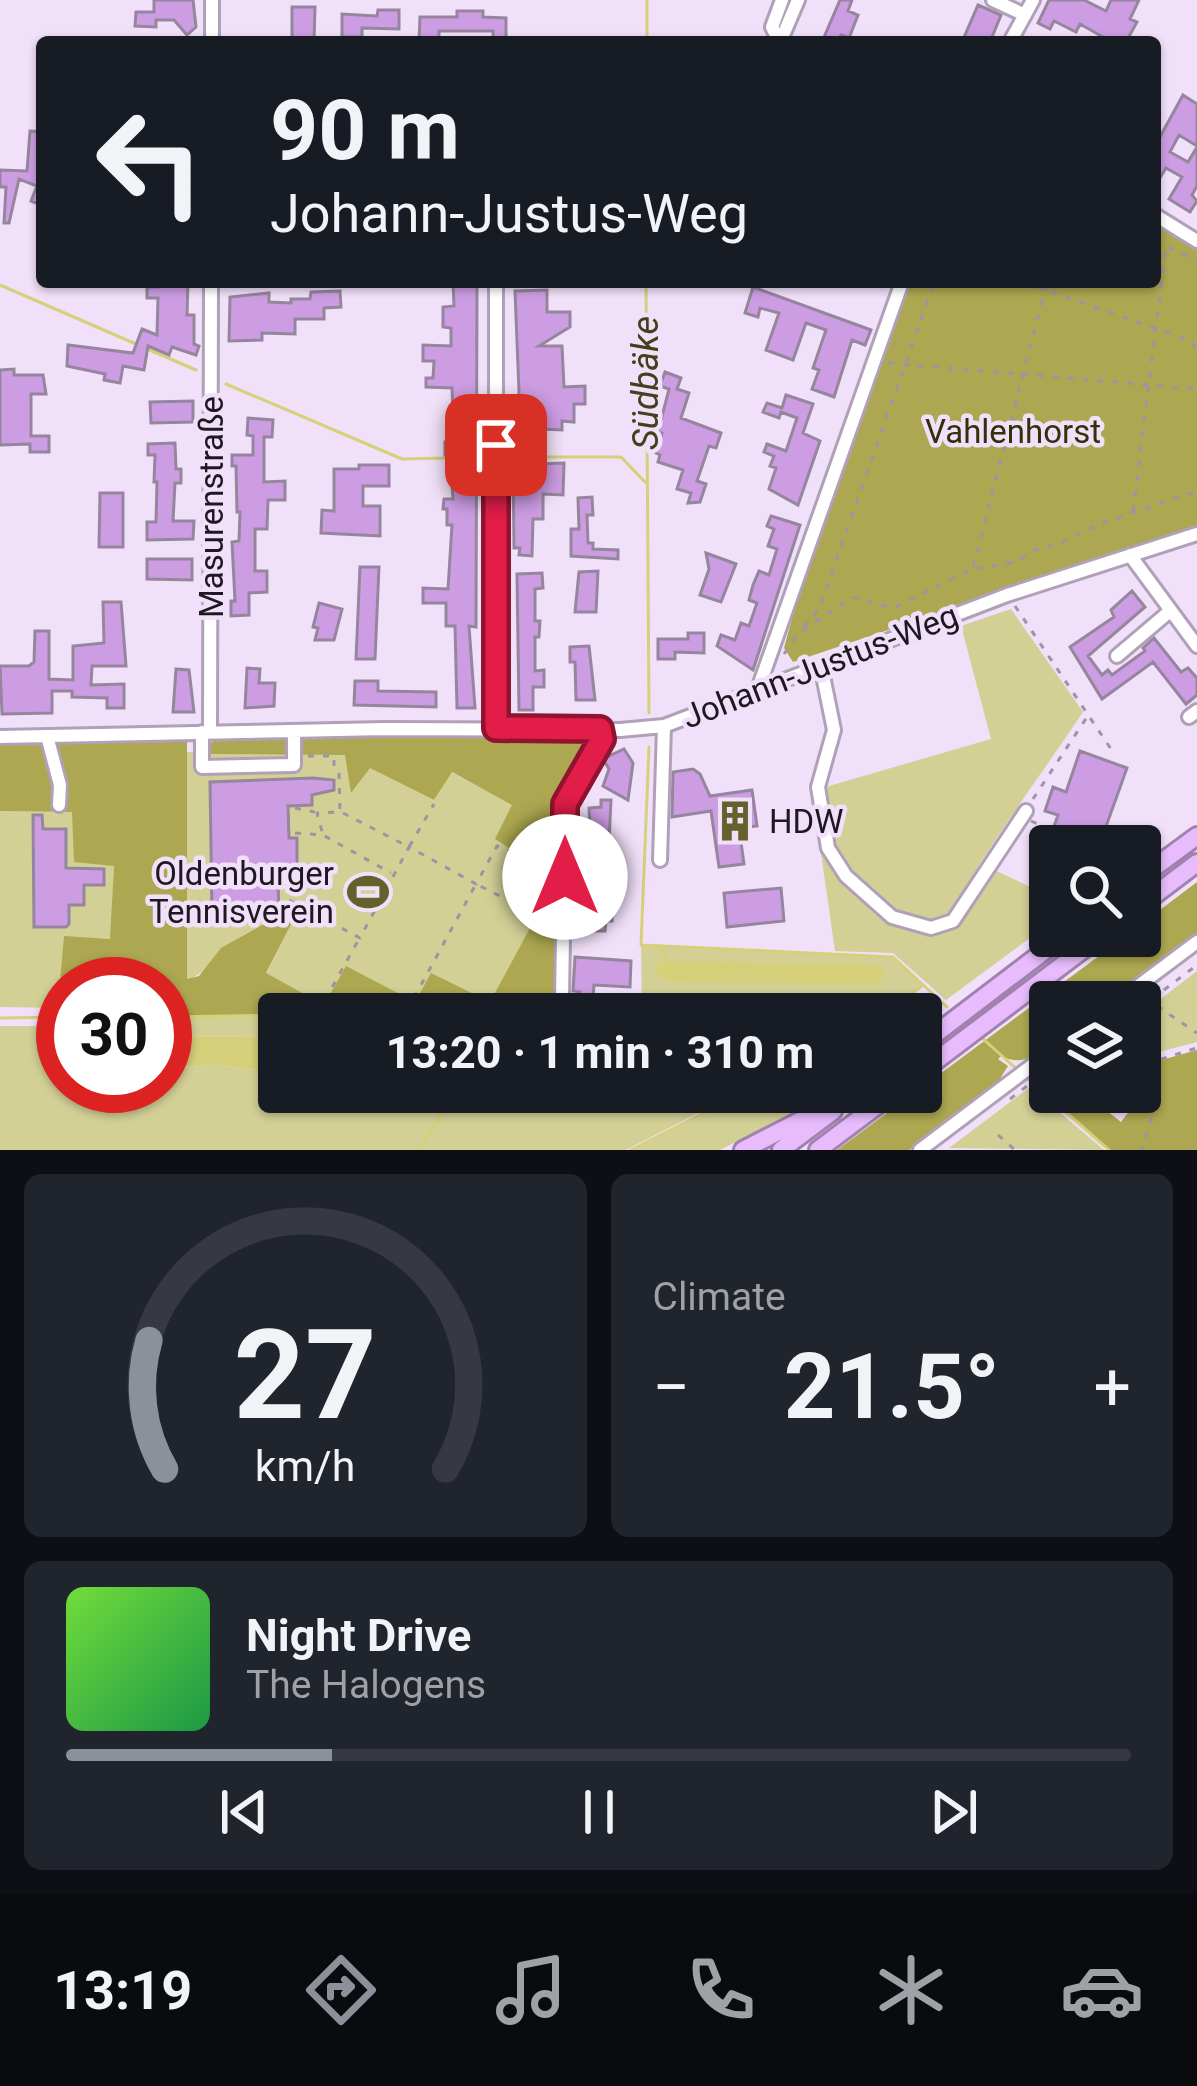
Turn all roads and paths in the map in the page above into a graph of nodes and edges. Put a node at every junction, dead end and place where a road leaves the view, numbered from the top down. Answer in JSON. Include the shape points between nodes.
{"nodes":[{"id":1,"x":212,"y":0,"type":"edge"},
{"id":2,"x":782,"y":0,"type":"edge"},
{"id":3,"x":798,"y":0,"type":"edge"},
{"id":4,"x":993,"y":0,"type":"edge"},
{"id":5,"x":1033,"y":0,"type":"edge"},
{"id":6,"x":1025,"y":15,"type":"junction"},
{"id":7,"x":212,"y":36,"type":"edge"},
{"id":8,"x":1013,"y":36,"type":"edge"},
{"id":9,"x":1161,"y":219,"type":"edge"},
{"id":10,"x":1197,"y":241,"type":"edge"},
{"id":11,"x":1161,"y":243,"type":"edge"},
{"id":12,"x":1166,"y":245,"type":"junction"},
{"id":13,"x":1197,"y":261,"type":"edge"},
{"id":14,"x":1161,"y":277,"type":"edge"},
{"id":15,"x":212,"y":288,"type":"edge"},
{"id":16,"x":496,"y":288,"type":"edge"},
{"id":17,"x":900,"y":288,"type":"edge"},
{"id":18,"x":932,"y":288,"type":"edge"},
{"id":19,"x":1037,"y":288,"type":"edge"},
{"id":20,"x":1045,"y":288,"type":"edge"},
{"id":21,"x":1159,"y":288,"type":"edge"},
{"id":22,"x":1044,"y":291,"type":"junction"},
{"id":23,"x":1153,"y":328,"type":"junction"},
{"id":24,"x":1197,"y":349,"type":"edge"},
{"id":25,"x":874,"y":362,"type":"junction"},
{"id":26,"x":904,"y":364,"type":"junction"},
{"id":27,"x":1023,"y":375,"type":"junction"},
{"id":28,"x":1148,"y":385,"type":"junction"},
{"id":29,"x":1197,"y":389,"type":"edge"},
{"id":30,"x":1197,"y":491,"type":"edge"},
{"id":31,"x":1133,"y":512,"type":"junction"},
{"id":32,"x":1197,"y":534,"type":"edge"},
{"id":33,"x":1130,"y":555,"type":"junction"},
{"id":34,"x":973,"y":569,"type":"junction"},
{"id":35,"x":1007,"y":595,"type":"junction"},
{"id":36,"x":1170,"y":611,"type":"junction"},
{"id":37,"x":799,"y":633,"type":"junction"},
{"id":38,"x":1197,"y":646,"type":"edge"},
{"id":39,"x":785,"y":652,"type":"dead end"},
{"id":40,"x":1117,"y":656,"type":"dead end"},
{"id":41,"x":820,"y":666,"type":"junction"},
{"id":42,"x":758,"y":689,"type":"junction"},
{"id":43,"x":1088,"y":715,"type":"junction"},
{"id":44,"x":664,"y":726,"type":"junction"},
{"id":45,"x":496,"y":728,"type":"junction"},
{"id":46,"x":600,"y":729,"type":"junction"},
{"id":47,"x":206,"y":732,"type":"junction"},
{"id":48,"x":294,"y":732,"type":"junction"},
{"id":49,"x":47,"y":736,"type":"junction"},
{"id":50,"x":0,"y":737,"type":"edge"},
{"id":51,"x":1111,"y":749,"type":"dead end"},
{"id":52,"x":294,"y":765,"type":"junction"},
{"id":53,"x":434,"y":804,"type":"dead end"},
{"id":54,"x":59,"y":805,"type":"dead end"},
{"id":55,"x":295,"y":808,"type":"dead end"},
{"id":56,"x":1026,"y":811,"type":"junction"},
{"id":57,"x":340,"y":812,"type":"junction"},
{"id":58,"x":317,"y":814,"type":"junction"},
{"id":59,"x":1040,"y":825,"type":"edge"},
{"id":60,"x":295,"y":833,"type":"dead end"},
{"id":61,"x":323,"y":835,"type":"junction"},
{"id":62,"x":1197,"y":836,"type":"edge"},
{"id":63,"x":409,"y":847,"type":"junction"},
{"id":64,"x":526,"y":857,"type":"dead end"},
{"id":65,"x":660,"y":860,"type":"dead end"},
{"id":66,"x":1161,"y":863,"type":"edge"},
{"id":67,"x":1197,"y":863,"type":"edge"},
{"id":68,"x":393,"y":874,"type":"junction"},
{"id":69,"x":476,"y":884,"type":"junction"},
{"id":70,"x":1161,"y":890,"type":"edge"},
{"id":71,"x":289,"y":899,"type":"dead end"},
{"id":72,"x":565,"y":914,"type":"junction"},
{"id":73,"x":359,"y":938,"type":"junction"},
{"id":74,"x":1197,"y":942,"type":"edge"},
{"id":75,"x":1036,"y":957,"type":"edge"},
{"id":76,"x":1073,"y":957,"type":"edge"},
{"id":77,"x":1197,"y":964,"type":"edge"},
{"id":78,"x":1145,"y":981,"type":"edge"},
{"id":79,"x":1161,"y":992,"type":"edge"},
{"id":80,"x":329,"y":993,"type":"edge"},
{"id":81,"x":417,"y":993,"type":"edge"},
{"id":82,"x":562,"y":993,"type":"edge"},
{"id":83,"x":1161,"y":1009,"type":"edge"},
{"id":84,"x":942,"y":1029,"type":"edge"},
{"id":85,"x":1197,"y":1034,"type":"edge"},
{"id":86,"x":1197,"y":1048,"type":"edge"},
{"id":87,"x":942,"y":1056,"type":"edge"},
{"id":88,"x":1161,"y":1059,"type":"edge"},
{"id":89,"x":1029,"y":1068,"type":"edge"},
{"id":90,"x":816,"y":1113,"type":"edge"},
{"id":91,"x":830,"y":1113,"type":"edge"},
{"id":92,"x":867,"y":1113,"type":"edge"},
{"id":93,"x":1153,"y":1113,"type":"edge"},
{"id":94,"x":998,"y":1135,"type":"dead end"},
{"id":95,"x":743,"y":1150,"type":"edge"},
{"id":96,"x":782,"y":1150,"type":"edge"},
{"id":97,"x":818,"y":1150,"type":"edge"},
{"id":98,"x":920,"y":1150,"type":"edge"},
{"id":99,"x":1015,"y":1150,"type":"edge"},
{"id":100,"x":1142,"y":1150,"type":"edge"}],
"edges":[{"from":1,"to":7,"type":"street"},
{"from":2,"to":3,"type":"street","via":[[776,35]]},
{"from":4,"to":6,"type":"street"},
{"from":5,"to":6,"type":"street"},
{"from":6,"to":8,"type":"street"},
{"from":9,"to":10,"type":"street"},
{"from":11,"to":12,"type":"path"},
{"from":12,"to":13,"type":"path"},
{"from":12,"to":14,"type":"path"},
{"from":15,"to":47,"type":"street","name":"Masurenstraße"},
{"from":16,"to":45,"type":"street"},
{"from":17,"to":25,"type":"street"},
{"from":18,"to":26,"type":"path"},
{"from":19,"to":22,"type":"path"},
{"from":20,"to":22,"type":"path"},
{"from":21,"to":23,"type":"path"},
{"from":22,"to":23,"type":"path"},
{"from":22,"to":27,"type":"path"},
{"from":23,"to":24,"type":"path"},
{"from":23,"to":28,"type":"path"},
{"from":25,"to":26,"type":"path"},
{"from":25,"to":42,"type":"street"},
{"from":26,"to":27,"type":"path"},
{"from":26,"to":37,"type":"path","via":[[820,607]]},
{"from":27,"to":28,"type":"path"},
{"from":27,"to":34,"type":"path"},
{"from":28,"to":29,"type":"path"},
{"from":28,"to":31,"type":"path"},
{"from":30,"to":31,"type":"path"},
{"from":31,"to":34,"type":"path","via":[[1015,562]]},
{"from":32,"to":33,"type":"street","name":"Johann-Justus-Weg"},
{"from":33,"to":35,"type":"street","name":"Johann-Justus-Weg"},
{"from":33,"to":36,"type":"street"},
{"from":34,"to":37,"type":"path","via":[[893,608],[854,597]]},
{"from":35,"to":41,"type":"street","name":"Johann-Justus-Weg"},
{"from":35,"to":43,"type":"path"},
{"from":36,"to":38,"type":"street"},
{"from":36,"to":40,"type":"street"},
{"from":37,"to":39,"type":"path"},
{"from":41,"to":42,"type":"street","name":"Johann-Justus-Weg"},
{"from":41,"to":56,"type":"street","via":[[834,730],[818,787],[827,848],[892,916],[931,928],[953,921]]},
{"from":42,"to":44,"type":"street","name":"Johann-Justus-Weg"},
{"from":43,"to":51,"type":"path"},
{"from":43,"to":56,"type":"path"},
{"from":44,"to":46,"type":"street","name":"Johann-Justus-Weg"},
{"from":44,"to":65,"type":"street"},
{"from":45,"to":46,"type":"street","name":"Johann-Justus-Weg"},
{"from":45,"to":48,"type":"street","name":"Johann-Justus-Weg"},
{"from":46,"to":72,"type":"street","via":[[602,739],[565,804]]},
{"from":47,"to":48,"type":"street","name":"Johann-Justus-Weg"},
{"from":47,"to":49,"type":"street","name":"Johann-Justus-Weg"},
{"from":47,"to":52,"type":"street","via":[[202,767]]},
{"from":48,"to":52,"type":"street"},
{"from":49,"to":50,"type":"street","name":"Johann-Justus-Weg"},
{"from":49,"to":54,"type":"street"},
{"from":52,"to":57,"type":"path","via":[[303,756],[334,756]]},
{"from":53,"to":63,"type":"path"},
{"from":55,"to":58,"type":"path"},
{"from":56,"to":59,"type":"path","via":[[1025,819]]},
{"from":57,"to":58,"type":"path"},
{"from":57,"to":63,"type":"path"},
{"from":58,"to":61,"type":"path"},
{"from":60,"to":61,"type":"path"},
{"from":61,"to":68,"type":"path"},
{"from":62,"to":66,"type":"highway"},
{"from":63,"to":68,"type":"path"},
{"from":63,"to":69,"type":"path"},
{"from":64,"to":69,"type":"path","via":[[497,846]]},
{"from":67,"to":70,"type":"highway"},
{"from":68,"to":73,"type":"path"},
{"from":69,"to":72,"type":"path","via":[[536,914]]},
{"from":69,"to":81,"type":"path"},
{"from":71,"to":73,"type":"path"},
{"from":72,"to":82,"type":"street"},
{"from":73,"to":80,"type":"path"},
{"from":74,"to":78,"type":"street"},
{"from":75,"to":84,"type":"highway"},
{"from":76,"to":87,"type":"highway"},
{"from":77,"to":79,"type":"path"},
{"from":83,"to":85,"type":"path"},
{"from":86,"to":88,"type":"path"},
{"from":89,"to":98,"type":"street"},
{"from":90,"to":95,"type":"highway"},
{"from":91,"to":96,"type":"highway"},
{"from":92,"to":97,"type":"highway"},
{"from":93,"to":100,"type":"path"},
{"from":94,"to":99,"type":"path"}]}
